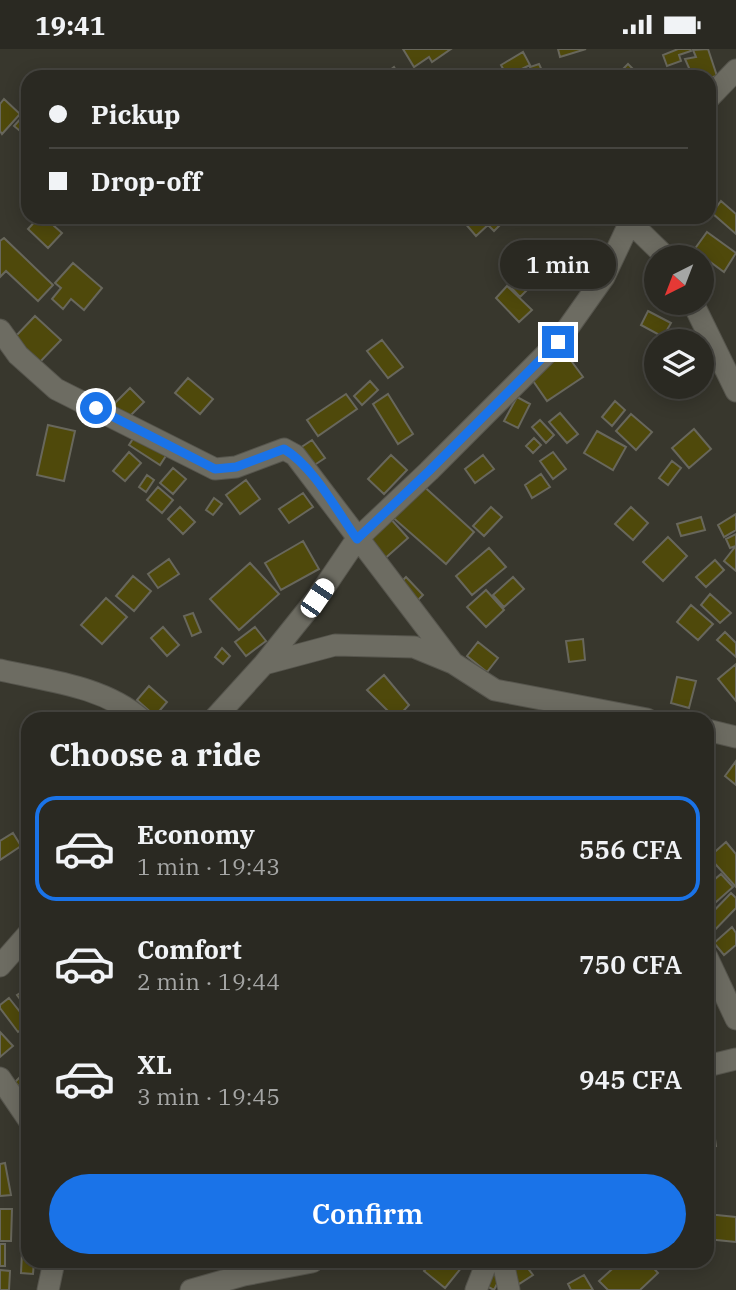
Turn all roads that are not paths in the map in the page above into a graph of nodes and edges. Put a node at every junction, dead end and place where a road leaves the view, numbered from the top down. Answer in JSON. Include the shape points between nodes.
{"nodes":[{"id":1,"x":736,"y":71,"type":"edge"},
{"id":2,"x":716,"y":91,"type":"edge"},
{"id":3,"x":629,"y":224,"type":"edge"},
{"id":4,"x":636,"y":224,"type":"edge"},
{"id":5,"x":655,"y":245,"type":"edge"},
{"id":6,"x":699,"y":315,"type":"edge"},
{"id":7,"x":0,"y":330,"type":"edge"},
{"id":8,"x":9,"y":357,"type":"edge"},
{"id":9,"x":736,"y":391,"type":"edge"},
{"id":10,"x":357,"y":539,"type":"junction"},
{"id":11,"x":453,"y":663,"type":"junction"},
{"id":12,"x":264,"y":664,"type":"junction"},
{"id":13,"x":0,"y":670,"type":"edge"},
{"id":14,"x":133,"y":712,"type":"edge"},
{"id":15,"x":220,"y":712,"type":"edge"},
{"id":16,"x":610,"y":712,"type":"edge"},
{"id":17,"x":714,"y":733,"type":"edge"},
{"id":18,"x":736,"y":737,"type":"edge"},
{"id":19,"x":21,"y":942,"type":"edge"},
{"id":20,"x":0,"y":967,"type":"edge"},
{"id":21,"x":714,"y":972,"type":"edge"},
{"id":22,"x":736,"y":1019,"type":"edge"},
{"id":23,"x":736,"y":1059,"type":"edge"},
{"id":24,"x":714,"y":1064,"type":"edge"},
{"id":25,"x":0,"y":1078,"type":"edge"},
{"id":26,"x":21,"y":1109,"type":"edge"},
{"id":27,"x":53,"y":1268,"type":"edge"},
{"id":28,"x":281,"y":1268,"type":"edge"},
{"id":29,"x":484,"y":1268,"type":"edge"},
{"id":30,"x":504,"y":1268,"type":"edge"},
{"id":31,"x":48,"y":1290,"type":"edge"},
{"id":32,"x":191,"y":1290,"type":"edge"},
{"id":33,"x":476,"y":1290,"type":"edge"},
{"id":34,"x":509,"y":1290,"type":"edge"}],
"edges":[{"from":1,"to":2,"type":"street"},
{"from":3,"to":10,"type":"street","via":[[604,277],[558,342]]},
{"from":4,"to":5,"type":"street"},
{"from":6,"to":9,"type":"street"},
{"from":7,"to":8,"type":"street"},
{"from":8,"to":10,"type":"street","via":[[56,389],[215,469],[236,467],[284,449],[308,471]]},
{"from":10,"to":11,"type":"street"},
{"from":10,"to":12,"type":"street"},
{"from":11,"to":12,"type":"street","via":[[414,647],[334,645]]},
{"from":11,"to":16,"type":"street","via":[[495,690]]},
{"from":12,"to":15,"type":"street"},
{"from":13,"to":14,"type":"street","via":[[89,690]]},
{"from":17,"to":18,"type":"street"},
{"from":19,"to":20,"type":"street"},
{"from":21,"to":22,"type":"street"},
{"from":23,"to":24,"type":"street"},
{"from":25,"to":26,"type":"street"},
{"from":27,"to":31,"type":"street"},
{"from":28,"to":32,"type":"street"},
{"from":29,"to":33,"type":"street"},
{"from":30,"to":34,"type":"street"}]}
